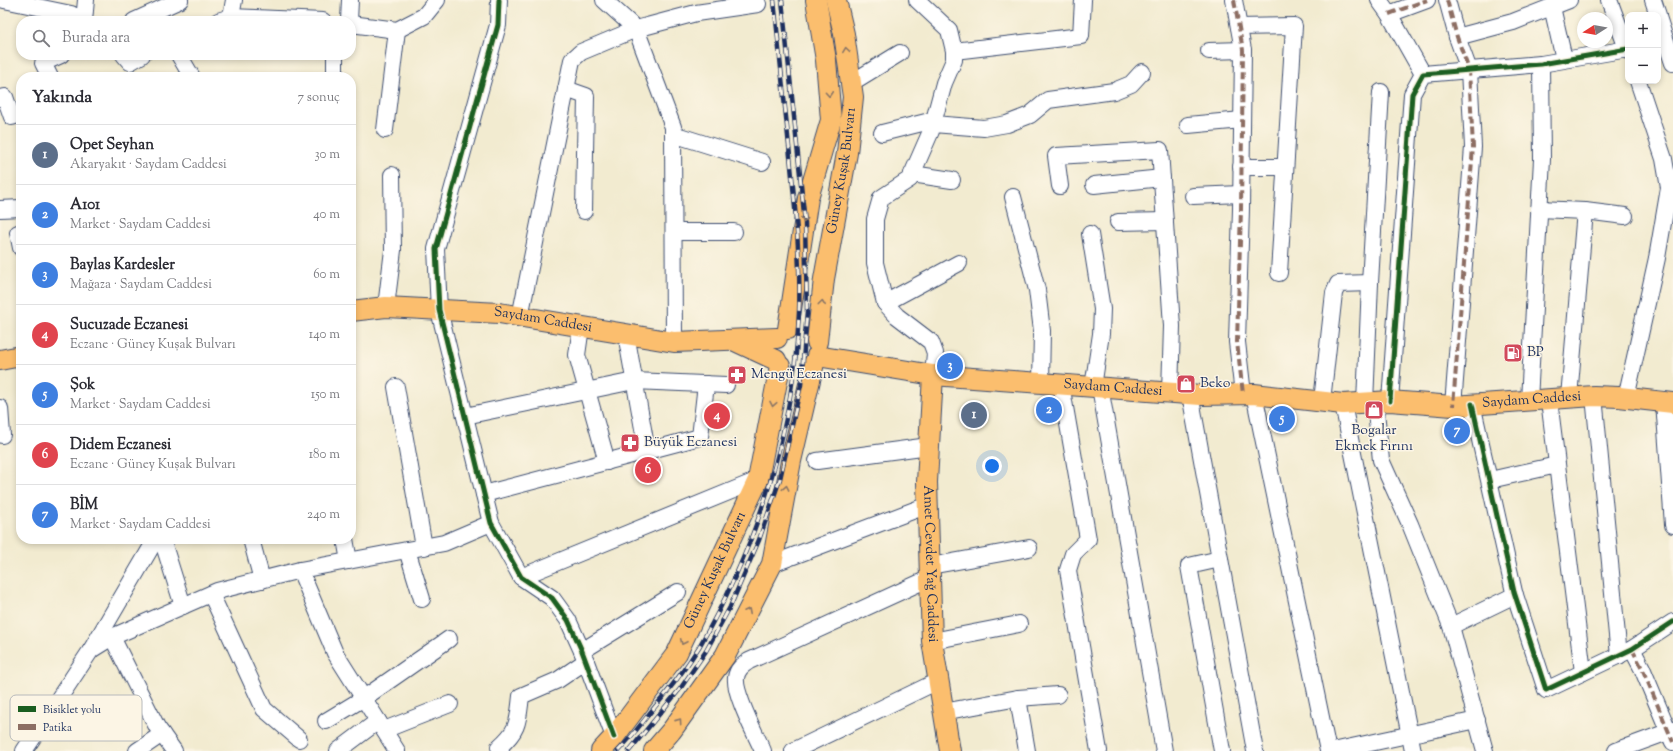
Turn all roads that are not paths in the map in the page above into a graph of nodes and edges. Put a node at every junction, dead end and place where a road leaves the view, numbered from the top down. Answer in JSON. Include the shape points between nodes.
{"nodes":[{"id":1,"x":4,"y":0,"type":"edge"},
{"id":2,"x":86,"y":0,"type":"edge"},
{"id":3,"x":180,"y":0,"type":"edge"},
{"id":4,"x":234,"y":0,"type":"edge"},
{"id":5,"x":350,"y":0,"type":"edge"},
{"id":6,"x":438,"y":0,"type":"edge"},
{"id":7,"x":499,"y":0,"type":"edge"},
{"id":8,"x":604,"y":0,"type":"edge"},
{"id":9,"x":816,"y":0,"type":"edge"},
{"id":10,"x":836,"y":0,"type":"edge"},
{"id":11,"x":917,"y":0,"type":"edge"},
{"id":12,"x":1083,"y":0,"type":"edge"},
{"id":13,"x":1234,"y":0,"type":"edge"},
{"id":14,"x":1379,"y":0,"type":"edge"},
{"id":15,"x":1427,"y":0,"type":"edge"},
{"id":16,"x":1447,"y":0,"type":"edge"},
{"id":17,"x":1569,"y":0,"type":"edge"},
{"id":18,"x":1609,"y":0,"type":"edge"},
{"id":19,"x":1653,"y":0,"type":"edge"},
{"id":20,"x":758,"y":4,"type":"dead end"},
{"id":21,"x":1552,"y":7,"type":"junction"},
{"id":22,"x":1657,"y":12,"type":"edge"},
{"id":23,"x":1389,"y":14,"type":"junction"},
{"id":24,"x":75,"y":16,"type":"edge"},
{"id":25,"x":84,"y":16,"type":"edge"},
{"id":26,"x":145,"y":16,"type":"edge"},
{"id":27,"x":226,"y":16,"type":"edge"},
{"id":28,"x":349,"y":16,"type":"edge"},
{"id":29,"x":356,"y":25,"type":"edge"},
{"id":30,"x":1661,"y":26,"type":"edge"},
{"id":31,"x":1239,"y":27,"type":"junction"},
{"id":32,"x":636,"y":29,"type":"junction"},
{"id":33,"x":397,"y":30,"type":"junction"},
{"id":34,"x":1457,"y":37,"type":"junction"},
{"id":35,"x":1627,"y":48,"type":"edge"},
{"id":36,"x":1243,"y":50,"type":"junction"},
{"id":37,"x":1625,"y":50,"type":"edge"},
{"id":38,"x":954,"y":51,"type":"junction"},
{"id":39,"x":1208,"y":51,"type":"dead end"},
{"id":40,"x":900,"y":52,"type":"dead end"},
{"id":41,"x":1564,"y":59,"type":"junction"},
{"id":42,"x":50,"y":60,"type":"edge"},
{"id":43,"x":182,"y":60,"type":"edge"},
{"id":44,"x":335,"y":60,"type":"edge"},
{"id":45,"x":1541,"y":64,"type":"junction"},
{"id":46,"x":1673,"y":64,"type":"edge"},
{"id":47,"x":1469,"y":70,"type":"junction"},
{"id":48,"x":48,"y":72,"type":"edge"},
{"id":49,"x":189,"y":72,"type":"edge"},
{"id":50,"x":335,"y":72,"type":"edge"},
{"id":51,"x":1142,"y":72,"type":"dead end"},
{"id":52,"x":1423,"y":74,"type":"junction"},
{"id":53,"x":851,"y":83,"type":"junction"},
{"id":54,"x":1639,"y":84,"type":"edge"},
{"id":55,"x":566,"y":89,"type":"junction"},
{"id":56,"x":1381,"y":92,"type":"dead end"},
{"id":57,"x":0,"y":98,"type":"edge"},
{"id":58,"x":16,"y":116,"type":"edge"},
{"id":59,"x":1242,"y":120,"type":"junction"},
{"id":60,"x":934,"y":122,"type":"junction"},
{"id":61,"x":1188,"y":125,"type":"dead end"},
{"id":62,"x":386,"y":130,"type":"dead end"},
{"id":63,"x":882,"y":133,"type":"dead end"},
{"id":64,"x":673,"y":134,"type":"junction"},
{"id":65,"x":762,"y":162,"type":"dead end"},
{"id":66,"x":1669,"y":165,"type":"edge"},
{"id":67,"x":1242,"y":167,"type":"junction"},
{"id":68,"x":1285,"y":167,"type":"junction"},
{"id":69,"x":912,"y":174,"type":"junction"},
{"id":70,"x":392,"y":175,"type":"dead end"},
{"id":71,"x":1162,"y":178,"type":"junction"},
{"id":72,"x":952,"y":180,"type":"dead end"},
{"id":73,"x":1094,"y":185,"type":"dead end"},
{"id":74,"x":1060,"y":186,"type":"dead end"},
{"id":75,"x":1241,"y":194,"type":"junction"},
{"id":76,"x":1013,"y":196,"type":"dead end"},
{"id":77,"x":1193,"y":196,"type":"dead end"},
{"id":78,"x":16,"y":208,"type":"edge"},
{"id":79,"x":0,"y":209,"type":"edge"},
{"id":80,"x":1540,"y":209,"type":"junction"},
{"id":81,"x":584,"y":211,"type":"dead end"},
{"id":82,"x":1585,"y":211,"type":"junction"},
{"id":83,"x":1625,"y":216,"type":"dead end"},
{"id":84,"x":1165,"y":221,"type":"junction"},
{"id":85,"x":1118,"y":222,"type":"dead end"},
{"id":86,"x":674,"y":232,"type":"junction"},
{"id":87,"x":734,"y":232,"type":"dead end"},
{"id":88,"x":1090,"y":234,"type":"dead end"},
{"id":89,"x":959,"y":263,"type":"dead end"},
{"id":90,"x":1279,"y":273,"type":"dead end"},
{"id":91,"x":1370,"y":283,"type":"junction"},
{"id":92,"x":885,"y":303,"type":"junction"},
{"id":93,"x":386,"y":307,"type":"junction"},
{"id":94,"x":356,"y":310,"type":"edge"},
{"id":95,"x":439,"y":310,"type":"junction"},
{"id":96,"x":520,"y":317,"type":"junction"},
{"id":97,"x":581,"y":327,"type":"junction"},
{"id":98,"x":782,"y":333,"type":"junction"},
{"id":99,"x":626,"y":334,"type":"junction"},
{"id":100,"x":733,"y":340,"type":"junction"},
{"id":101,"x":674,"y":342,"type":"junction"},
{"id":102,"x":816,"y":354,"type":"junction"},
{"id":103,"x":16,"y":357,"type":"edge"},
{"id":104,"x":0,"y":360,"type":"edge"},
{"id":105,"x":778,"y":363,"type":"junction"},
{"id":106,"x":933,"y":375,"type":"junction"},
{"id":107,"x":634,"y":381,"type":"junction"},
{"id":108,"x":1041,"y":383,"type":"junction"},
{"id":109,"x":706,"y":384,"type":"junction"},
{"id":110,"x":1061,"y":384,"type":"junction"},
{"id":111,"x":726,"y":385,"type":"dead end"},
{"id":112,"x":396,"y":387,"type":"dead end"},
{"id":113,"x":1097,"y":387,"type":"junction"},
{"id":114,"x":588,"y":391,"type":"junction"},
{"id":115,"x":1170,"y":392,"type":"junction"},
{"id":116,"x":1190,"y":394,"type":"junction"},
{"id":117,"x":1249,"y":394,"type":"junction"},
{"id":118,"x":1594,"y":396,"type":"junction"},
{"id":119,"x":1569,"y":397,"type":"junction"},
{"id":120,"x":1626,"y":398,"type":"junction"},
{"id":121,"x":1549,"y":400,"type":"junction"},
{"id":122,"x":1322,"y":401,"type":"junction"},
{"id":123,"x":1529,"y":401,"type":"junction"},
{"id":124,"x":1377,"y":402,"type":"junction"},
{"id":125,"x":1669,"y":402,"type":"edge"},
{"id":126,"x":1343,"y":404,"type":"junction"},
{"id":127,"x":1463,"y":405,"type":"junction"},
{"id":128,"x":0,"y":408,"type":"edge"},
{"id":129,"x":465,"y":416,"type":"junction"},
{"id":130,"x":2,"y":435,"type":"dead end"},
{"id":131,"x":929,"y":446,"type":"junction"},
{"id":132,"x":647,"y":452,"type":"junction"},
{"id":133,"x":817,"y":461,"type":"dead end"},
{"id":134,"x":607,"y":462,"type":"junction"},
{"id":135,"x":1557,"y":464,"type":"junction"},
{"id":136,"x":758,"y":480,"type":"junction"},
{"id":137,"x":1490,"y":480,"type":"junction"},
{"id":138,"x":484,"y":494,"type":"junction"},
{"id":139,"x":928,"y":505,"type":"junction"},
{"id":140,"x":491,"y":523,"type":"junction"},
{"id":141,"x":1673,"y":525,"type":"edge"},
{"id":142,"x":153,"y":544,"type":"edge"},
{"id":143,"x":164,"y":544,"type":"edge"},
{"id":144,"x":252,"y":544,"type":"edge"},
{"id":145,"x":346,"y":544,"type":"edge"},
{"id":146,"x":424,"y":547,"type":"junction"},
{"id":147,"x":1029,"y":548,"type":"dead end"},
{"id":148,"x":406,"y":550,"type":"junction"},
{"id":149,"x":1220,"y":559,"type":"junction"},
{"id":150,"x":349,"y":561,"type":"junction"},
{"id":151,"x":772,"y":564,"type":"junction"},
{"id":152,"x":300,"y":570,"type":"junction"},
{"id":153,"x":930,"y":572,"type":"junction"},
{"id":154,"x":521,"y":578,"type":"junction"},
{"id":155,"x":262,"y":580,"type":"junction"},
{"id":156,"x":678,"y":592,"type":"dead end"},
{"id":157,"x":211,"y":594,"type":"junction"},
{"id":158,"x":1515,"y":595,"type":"junction"},
{"id":159,"x":422,"y":598,"type":"dead end"},
{"id":160,"x":183,"y":606,"type":"junction"},
{"id":161,"x":1673,"y":622,"type":"edge"},
{"id":162,"x":1019,"y":624,"type":"dead end"},
{"id":163,"x":1451,"y":626,"type":"junction"},
{"id":164,"x":112,"y":637,"type":"junction"},
{"id":165,"x":449,"y":639,"type":"dead end"},
{"id":166,"x":932,"y":641,"type":"junction"},
{"id":167,"x":91,"y":650,"type":"junction"},
{"id":168,"x":1625,"y":652,"type":"junction"},
{"id":169,"x":584,"y":656,"type":"junction"},
{"id":170,"x":1583,"y":672,"type":"junction"},
{"id":171,"x":938,"y":681,"type":"junction"},
{"id":172,"x":61,"y":695,"type":"edge"},
{"id":173,"x":142,"y":695,"type":"edge"},
{"id":174,"x":142,"y":695,"type":"edge"},
{"id":175,"x":1058,"y":695,"type":"dead end"},
{"id":176,"x":364,"y":698,"type":"junction"},
{"id":177,"x":1018,"y":698,"type":"junction"},
{"id":178,"x":450,"y":704,"type":"dead end"},
{"id":179,"x":943,"y":712,"type":"junction"},
{"id":180,"x":1478,"y":720,"type":"junction"},
{"id":181,"x":326,"y":721,"type":"dead end"},
{"id":182,"x":381,"y":726,"type":"junction"},
{"id":183,"x":162,"y":734,"type":"junction"},
{"id":184,"x":1409,"y":734,"type":"junction"},
{"id":185,"x":1672,"y":735,"type":"edge"},
{"id":186,"x":614,"y":737,"type":"junction"},
{"id":187,"x":299,"y":739,"type":"dead end"},
{"id":188,"x":31,"y":741,"type":"edge"},
{"id":189,"x":1373,"y":747,"type":"edge"},
{"id":190,"x":24,"y":751,"type":"edge"},
{"id":191,"x":137,"y":751,"type":"edge"},
{"id":192,"x":174,"y":751,"type":"edge"},
{"id":193,"x":338,"y":751,"type":"edge"},
{"id":194,"x":396,"y":751,"type":"edge"},
{"id":195,"x":501,"y":751,"type":"edge"},
{"id":196,"x":601,"y":751,"type":"edge"},
{"id":197,"x":654,"y":751,"type":"edge"},
{"id":198,"x":763,"y":751,"type":"edge"},
{"id":199,"x":793,"y":751,"type":"edge"},
{"id":200,"x":950,"y":751,"type":"edge"},
{"id":201,"x":1027,"y":751,"type":"edge"},
{"id":202,"x":1099,"y":751,"type":"edge"},
{"id":203,"x":1164,"y":751,"type":"edge"},
{"id":204,"x":1222,"y":751,"type":"edge"},
{"id":205,"x":1255,"y":751,"type":"edge"},
{"id":206,"x":1328,"y":751,"type":"edge"},
{"id":207,"x":1333,"y":751,"type":"edge"},
{"id":208,"x":1413,"y":751,"type":"edge"},
{"id":209,"x":1485,"y":751,"type":"edge"},
{"id":210,"x":1616,"y":751,"type":"edge"}],
"edges":[{"from":1,"to":24,"type":"street"},
{"from":2,"to":25,"type":"street"},
{"from":3,"to":26,"type":"street"},
{"from":4,"to":27,"type":"street"},
{"from":5,"to":28,"type":"street"},
{"from":6,"to":33,"type":"street","via":[[424,16]]},
{"from":7,"to":95,"type":"street","via":[[498,25],[436,249]]},
{"from":8,"to":32,"type":"street"},
{"from":9,"to":98,"type":"main road","name":"Güney Kuşak Bulvarı","one_way":true,"via":[[826,60],[831,120],[808,198]]},
{"from":53,"to":10,"type":"main road","name":"Güney Kuşak Bulvarı","one_way":true},
{"from":11,"to":38,"type":"street","via":[[949,30]]},
{"from":12,"to":38,"type":"street","via":[[1081,36]]},
{"from":13,"to":31,"type":"street"},
{"from":14,"to":23,"type":"street"},
{"from":15,"to":23,"type":"street"},
{"from":16,"to":34,"type":"street"},
{"from":17,"to":21,"type":"street"},
{"from":18,"to":35,"type":"street"},
{"from":19,"to":22,"type":"street"},
{"from":20,"to":32,"type":"street","via":[[696,12]]},
{"from":21,"to":34,"type":"street","via":[[1513,22]]},
{"from":21,"to":41,"type":"street"},
{"from":23,"to":52,"type":"street"},
{"from":29,"to":33,"type":"street"},
{"from":30,"to":46,"type":"street"},
{"from":31,"to":36,"type":"street"},
{"from":31,"to":68,"type":"street","via":[[1294,26]]},
{"from":32,"to":55,"type":"street","via":[[581,52],[572,60]]},
{"from":32,"to":64,"type":"street","via":[[673,127]]},
{"from":33,"to":62,"type":"street"},
{"from":34,"to":47,"type":"street"},
{"from":36,"to":39,"type":"street"},
{"from":36,"to":59,"type":"street"},
{"from":37,"to":41,"type":"street"},
{"from":38,"to":60,"type":"street","via":[[954,60],[944,83]]},
{"from":40,"to":53,"type":"street"},
{"from":41,"to":45,"type":"street"},
{"from":42,"to":48,"type":"street","via":[[43,63]]},
{"from":43,"to":49,"type":"street"},
{"from":44,"to":50,"type":"street"},
{"from":45,"to":47,"type":"street"},
{"from":45,"to":80,"type":"street"},
{"from":47,"to":52,"type":"street"},
{"from":47,"to":127,"type":"street","via":[[1473,147]]},
{"from":51,"to":60,"type":"street","via":[[1131,84],[1114,91],[1048,100],[1030,115],[1007,124],[984,128]]},
{"from":52,"to":124,"type":"street","via":[[1412,94]]},
{"from":102,"to":53,"type":"main road","name":"Güney Kuşak Bulvarı","one_way":true,"via":[[824,279],[847,153],[853,97]]},
{"from":54,"to":66,"type":"street"},
{"from":55,"to":81,"type":"street","via":[[586,96]]},
{"from":55,"to":96,"type":"street"},
{"from":56,"to":91,"type":"street"},
{"from":57,"to":58,"type":"street","via":[[5,97],[12,117]]},
{"from":59,"to":61,"type":"street"},
{"from":59,"to":67,"type":"street"},
{"from":60,"to":63,"type":"street"},
{"from":60,"to":69,"type":"street"},
{"from":64,"to":65,"type":"street"},
{"from":64,"to":86,"type":"street"},
{"from":66,"to":120,"type":"street","via":[[1669,188],[1657,258]]},
{"from":67,"to":68,"type":"street"},
{"from":67,"to":75,"type":"street"},
{"from":68,"to":90,"type":"street"},
{"from":69,"to":72,"type":"street"},
{"from":69,"to":92,"type":"street","via":[[910,179],[881,198],[875,219],[875,263]]},
{"from":70,"to":93,"type":"street","via":[[393,250]]},
{"from":71,"to":73,"type":"street"},
{"from":71,"to":74,"type":"street","via":[[1160,150],[1056,156]]},
{"from":71,"to":84,"type":"street"},
{"from":75,"to":77,"type":"street"},
{"from":75,"to":117,"type":"street","via":[[1237,342]]},
{"from":76,"to":108,"type":"street","via":[[1037,290],[1042,331]]},
{"from":78,"to":79,"type":"street"},
{"from":80,"to":82,"type":"street"},
{"from":80,"to":123,"type":"street"},
{"from":82,"to":83,"type":"street"},
{"from":82,"to":119,"type":"street"},
{"from":84,"to":85,"type":"street"},
{"from":84,"to":115,"type":"street","via":[[1172,326]]},
{"from":86,"to":87,"type":"street"},
{"from":86,"to":101,"type":"street"},
{"from":88,"to":113,"type":"street","via":[[1102,309]]},
{"from":89,"to":92,"type":"street"},
{"from":91,"to":122,"type":"street","via":[[1338,284],[1334,293]]},
{"from":91,"to":124,"type":"street"},
{"from":92,"to":106,"type":"street","via":[[897,316],[931,342],[936,353]]},
{"from":93,"to":94,"type":"main road","name":"Saydam Caddesi"},
{"from":93,"to":95,"type":"main road","name":"Saydam Caddesi"},
{"from":95,"to":96,"type":"main road","name":"Saydam Caddesi","via":[[499,313]]},
{"from":95,"to":129,"type":"street"},
{"from":96,"to":97,"type":"main road","name":"Saydam Caddesi"},
{"from":97,"to":99,"type":"main road","name":"Saydam Caddesi"},
{"from":97,"to":114,"type":"street","via":[[577,355]]},
{"from":98,"to":100,"type":"main road","name":"Saydam Caddesi"},
{"from":98,"to":102,"type":"main road","via":[[802,328],[808,331]]},
{"from":98,"to":105,"type":"main road","via":[[774,345]]},
{"from":99,"to":101,"type":"main road","name":"Saydam Caddesi"},
{"from":99,"to":107,"type":"street"},
{"from":100,"to":101,"type":"main road","name":"Saydam Caddesi"},
{"from":100,"to":105,"type":"main road"},
{"from":102,"to":105,"type":"main road","via":[[809,368],[802,371],[787,370]]},
{"from":102,"to":106,"type":"main road","name":"Saydam Caddesi"},
{"from":151,"to":102,"type":"main road","name":"Güney Kuşak Bulvarı","one_way":true,"via":[[791,461]]},
{"from":103,"to":104,"type":"main road"},
{"from":105,"to":136,"type":"main road","name":"Güney Kuşak Bulvarı","one_way":true},
{"from":106,"to":108,"type":"main road","name":"Saydam Caddesi"},
{"from":106,"to":131,"type":"main road","name":"Amet Cevdet Yağ Caddesi"},
{"from":107,"to":109,"type":"street"},
{"from":107,"to":114,"type":"street"},
{"from":107,"to":132,"type":"street"},
{"from":108,"to":110,"type":"main road","name":"Saydam Caddesi"},
{"from":109,"to":111,"type":"street"},
{"from":109,"to":132,"type":"street","via":[[700,437]]},
{"from":110,"to":113,"type":"main road","name":"Saydam Caddesi"},
{"from":110,"to":202,"type":"street","via":[[1088,539],[1073,554],[1068,570]]},
{"from":112,"to":146,"type":"street"},
{"from":113,"to":115,"type":"main road","name":"Saydam Caddesi"},
{"from":113,"to":203,"type":"street"},
{"from":114,"to":129,"type":"street"},
{"from":114,"to":134,"type":"street"},
{"from":115,"to":116,"type":"main road","name":"Saydam Caddesi"},
{"from":116,"to":117,"type":"main road","name":"Saydam Caddesi"},
{"from":116,"to":149,"type":"street"},
{"from":117,"to":122,"type":"main road","name":"Saydam Caddesi"},
{"from":117,"to":206,"type":"street"},
{"from":118,"to":119,"type":"main road","name":"Saydam Caddesi"},
{"from":118,"to":120,"type":"main road","name":"Saydam Caddesi"},
{"from":118,"to":168,"type":"street"},
{"from":119,"to":121,"type":"main road","name":"Saydam Caddesi"},
{"from":120,"to":125,"type":"main road","name":"Saydam Caddesi"},
{"from":121,"to":123,"type":"main road","name":"Saydam Caddesi"},
{"from":121,"to":135,"type":"street"},
{"from":122,"to":126,"type":"main road","name":"Saydam Caddesi"},
{"from":123,"to":127,"type":"main road","name":"Saydam Caddesi"},
{"from":124,"to":126,"type":"main road","name":"Saydam Caddesi"},
{"from":124,"to":127,"type":"main road","name":"Saydam Caddesi"},
{"from":124,"to":163,"type":"street","via":[[1382,460]]},
{"from":125,"to":141,"type":"street"},
{"from":126,"to":184,"type":"street"},
{"from":127,"to":137,"type":"street"},
{"from":128,"to":130,"type":"street"},
{"from":129,"to":138,"type":"street"},
{"from":131,"to":133,"type":"street"},
{"from":131,"to":139,"type":"main road","name":"Amet Cevdet Yağ Caddesi"},
{"from":132,"to":134,"type":"street"},
{"from":134,"to":138,"type":"street"},
{"from":135,"to":137,"type":"street"},
{"from":135,"to":170,"type":"street"},
{"from":136,"to":154,"type":"street"},
{"from":136,"to":186,"type":"main road","name":"Güney Kuşak Bulvarı","one_way":true,"via":[[678,653]]},
{"from":137,"to":158,"type":"street"},
{"from":138,"to":140,"type":"street"},
{"from":139,"to":151,"type":"street"},
{"from":139,"to":153,"type":"main road","name":"Amet Cevdet Yağ Caddesi"},
{"from":140,"to":146,"type":"street","via":[[444,543]]},
{"from":140,"to":154,"type":"street"},
{"from":142,"to":167,"type":"street"},
{"from":143,"to":160,"type":"street"},
{"from":144,"to":155,"type":"street"},
{"from":145,"to":150,"type":"street"},
{"from":146,"to":148,"type":"street"},
{"from":147,"to":153,"type":"street"},
{"from":148,"to":150,"type":"street"},
{"from":148,"to":159,"type":"street"},
{"from":149,"to":204,"type":"street","via":[[1189,566]]},
{"from":149,"to":205,"type":"street"},
{"from":150,"to":152,"type":"street"},
{"from":197,"to":151,"type":"main road","name":"Güney Kuşak Bulvarı","one_way":true,"via":[[725,656]]},
{"from":152,"to":155,"type":"street"},
{"from":152,"to":176,"type":"street","via":[[335,652]]},
{"from":153,"to":166,"type":"main road","name":"Amet Cevdet Yağ Caddesi"},
{"from":153,"to":198,"type":"street","via":[[749,661],[740,668],[736,678],[740,700]]},
{"from":154,"to":169,"type":"street","via":[[552,598],[568,620]]},
{"from":155,"to":157,"type":"street"},
{"from":156,"to":169,"type":"street"},
{"from":157,"to":160,"type":"street"},
{"from":157,"to":187,"type":"street","via":[[264,709]]},
{"from":158,"to":163,"type":"street"},
{"from":158,"to":170,"type":"street","via":[[1546,690]]},
{"from":160,"to":164,"type":"street"},
{"from":161,"to":168,"type":"street"},
{"from":162,"to":166,"type":"street"},
{"from":163,"to":180,"type":"street"},
{"from":164,"to":167,"type":"street"},
{"from":164,"to":173,"type":"street"},
{"from":165,"to":176,"type":"street"},
{"from":166,"to":171,"type":"main road","name":"Amet Cevdet Yağ Caddesi"},
{"from":167,"to":172,"type":"street"},
{"from":168,"to":170,"type":"street"},
{"from":168,"to":185,"type":"street","via":[[1642,668]]},
{"from":169,"to":186,"type":"street"},
{"from":169,"to":195,"type":"street","via":[[558,680],[521,696],[517,725],[510,738],[499,747]]},
{"from":171,"to":179,"type":"main road","name":"Amet Cevdet Yağ Caddesi"},
{"from":171,"to":199,"type":"street"},
{"from":174,"to":183,"type":"street"},
{"from":175,"to":177,"type":"street"},
{"from":176,"to":181,"type":"street"},
{"from":176,"to":182,"type":"street"},
{"from":177,"to":179,"type":"street"},
{"from":177,"to":201,"type":"street"},
{"from":178,"to":182,"type":"street"},
{"from":179,"to":200,"type":"main road","name":"Amet Cevdet Yağ Caddesi"},
{"from":180,"to":184,"type":"street"},
{"from":180,"to":209,"type":"street"},
{"from":182,"to":193,"type":"street"},
{"from":182,"to":194,"type":"street"},
{"from":183,"to":191,"type":"street"},
{"from":183,"to":192,"type":"street"},
{"from":184,"to":189,"type":"street"},
{"from":184,"to":208,"type":"street"},
{"from":185,"to":210,"type":"street"},
{"from":186,"to":196,"type":"main road","name":"Güney Kuşak Bulvarı"},
{"from":188,"to":190,"type":"street"},
{"from":189,"to":207,"type":"street"}]}
